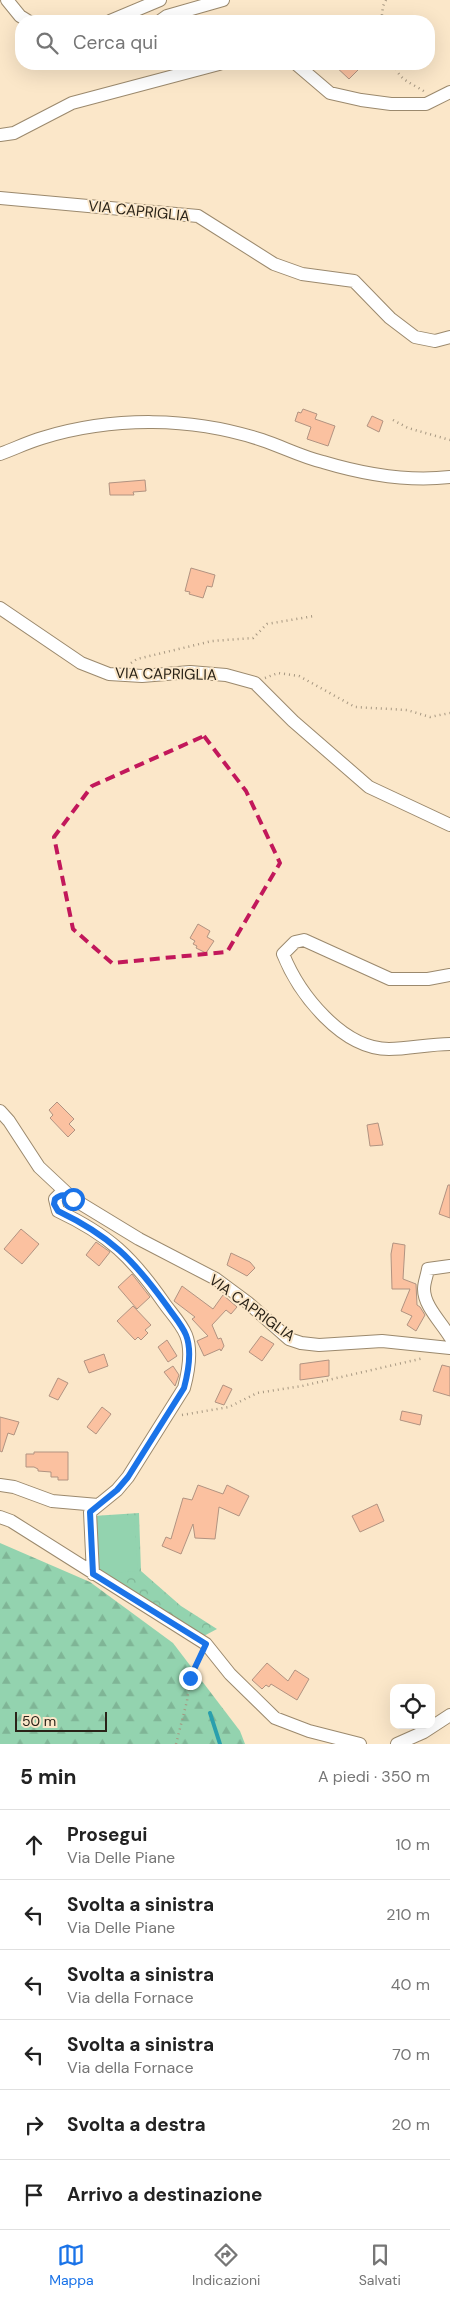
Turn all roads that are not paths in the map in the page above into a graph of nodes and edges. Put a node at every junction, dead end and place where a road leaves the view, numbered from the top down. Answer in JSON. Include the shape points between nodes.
{"nodes":[{"id":1,"x":7,"y":0,"type":"edge"},
{"id":2,"x":160,"y":0,"type":"edge"},
{"id":3,"x":223,"y":0,"type":"edge"},
{"id":4,"x":19,"y":15,"type":"edge"},
{"id":5,"x":124,"y":15,"type":"edge"},
{"id":6,"x":170,"y":15,"type":"edge"},
{"id":7,"x":196,"y":70,"type":"edge"},
{"id":8,"x":303,"y":70,"type":"edge"},
{"id":9,"x":450,"y":92,"type":"edge"},
{"id":10,"x":0,"y":135,"type":"edge"},
{"id":11,"x":0,"y":198,"type":"edge"},
{"id":12,"x":450,"y":337,"type":"edge"},
{"id":13,"x":0,"y":454,"type":"edge"},
{"id":14,"x":450,"y":477,"type":"edge"},
{"id":15,"x":0,"y":608,"type":"edge"},
{"id":16,"x":450,"y":825,"type":"edge"},
{"id":17,"x":450,"y":975,"type":"edge"},
{"id":18,"x":450,"y":1044,"type":"edge"},
{"id":19,"x":0,"y":1111,"type":"edge"},
{"id":20,"x":73,"y":1199,"type":"junction"},
{"id":21,"x":450,"y":1266,"type":"edge"},
{"id":22,"x":450,"y":1337,"type":"edge"},
{"id":23,"x":450,"y":1348,"type":"edge"},
{"id":24,"x":0,"y":1485,"type":"edge"},
{"id":25,"x":98,"y":1505,"type":"junction"},
{"id":26,"x":0,"y":1517,"type":"edge"},
{"id":27,"x":93,"y":1574,"type":"junction"},
{"id":28,"x":450,"y":1715,"type":"edge"},
{"id":29,"x":360,"y":1744,"type":"edge"},
{"id":30,"x":397,"y":1744,"type":"edge"}],
"edges":[{"from":1,"to":4,"type":"street"},
{"from":2,"to":5,"type":"street"},
{"from":3,"to":6,"type":"street"},
{"from":7,"to":10,"type":"street","via":[[72,103],[14,133]]},
{"from":8,"to":9,"type":"street","via":[[330,94],[361,100],[426,104]]},
{"from":11,"to":12,"type":"street","name":"VIA CAPRIGLIA","via":[[198,216],[274,264],[302,274],[354,281],[390,318],[415,337],[435,341]]},
{"from":13,"to":14,"type":"street","via":[[42,438],[84,428],[125,422],[156,422],[216,429],[261,440],[323,462],[406,479]]},
{"from":15,"to":16,"type":"street","name":"VIA CAPRIGLIA","via":[[81,663],[110,674],[142,676],[190,672],[226,675],[255,683],[293,721],[370,787]]},
{"from":17,"to":18,"type":"street","via":[[428,979],[390,979],[304,940],[295,942],[283,954],[292,973],[328,1022],[367,1047],[389,1049]]},
{"from":19,"to":20,"type":"street","name":"VIA CAPRIGLIA","via":[[39,1167]]},
{"from":20,"to":23,"type":"street","name":"VIA CAPRIGLIA","via":[[216,1280],[289,1338],[301,1343],[319,1345],[382,1340]]},
{"from":20,"to":25,"type":"street","via":[[65,1194],[59,1195],[54,1204],[58,1211],[102,1234],[122,1251],[187,1336],[188,1373],[184,1388],[128,1477]]},
{"from":21,"to":22,"type":"street","via":[[428,1269],[424,1295]]},
{"from":24,"to":25,"type":"street","via":[[52,1500]]},
{"from":25,"to":27,"type":"street","via":[[90,1512]]},
{"from":26,"to":27,"type":"street"},
{"from":27,"to":29,"type":"street","via":[[206,1644],[230,1674],[275,1718]]},
{"from":28,"to":30,"type":"street"}]}
